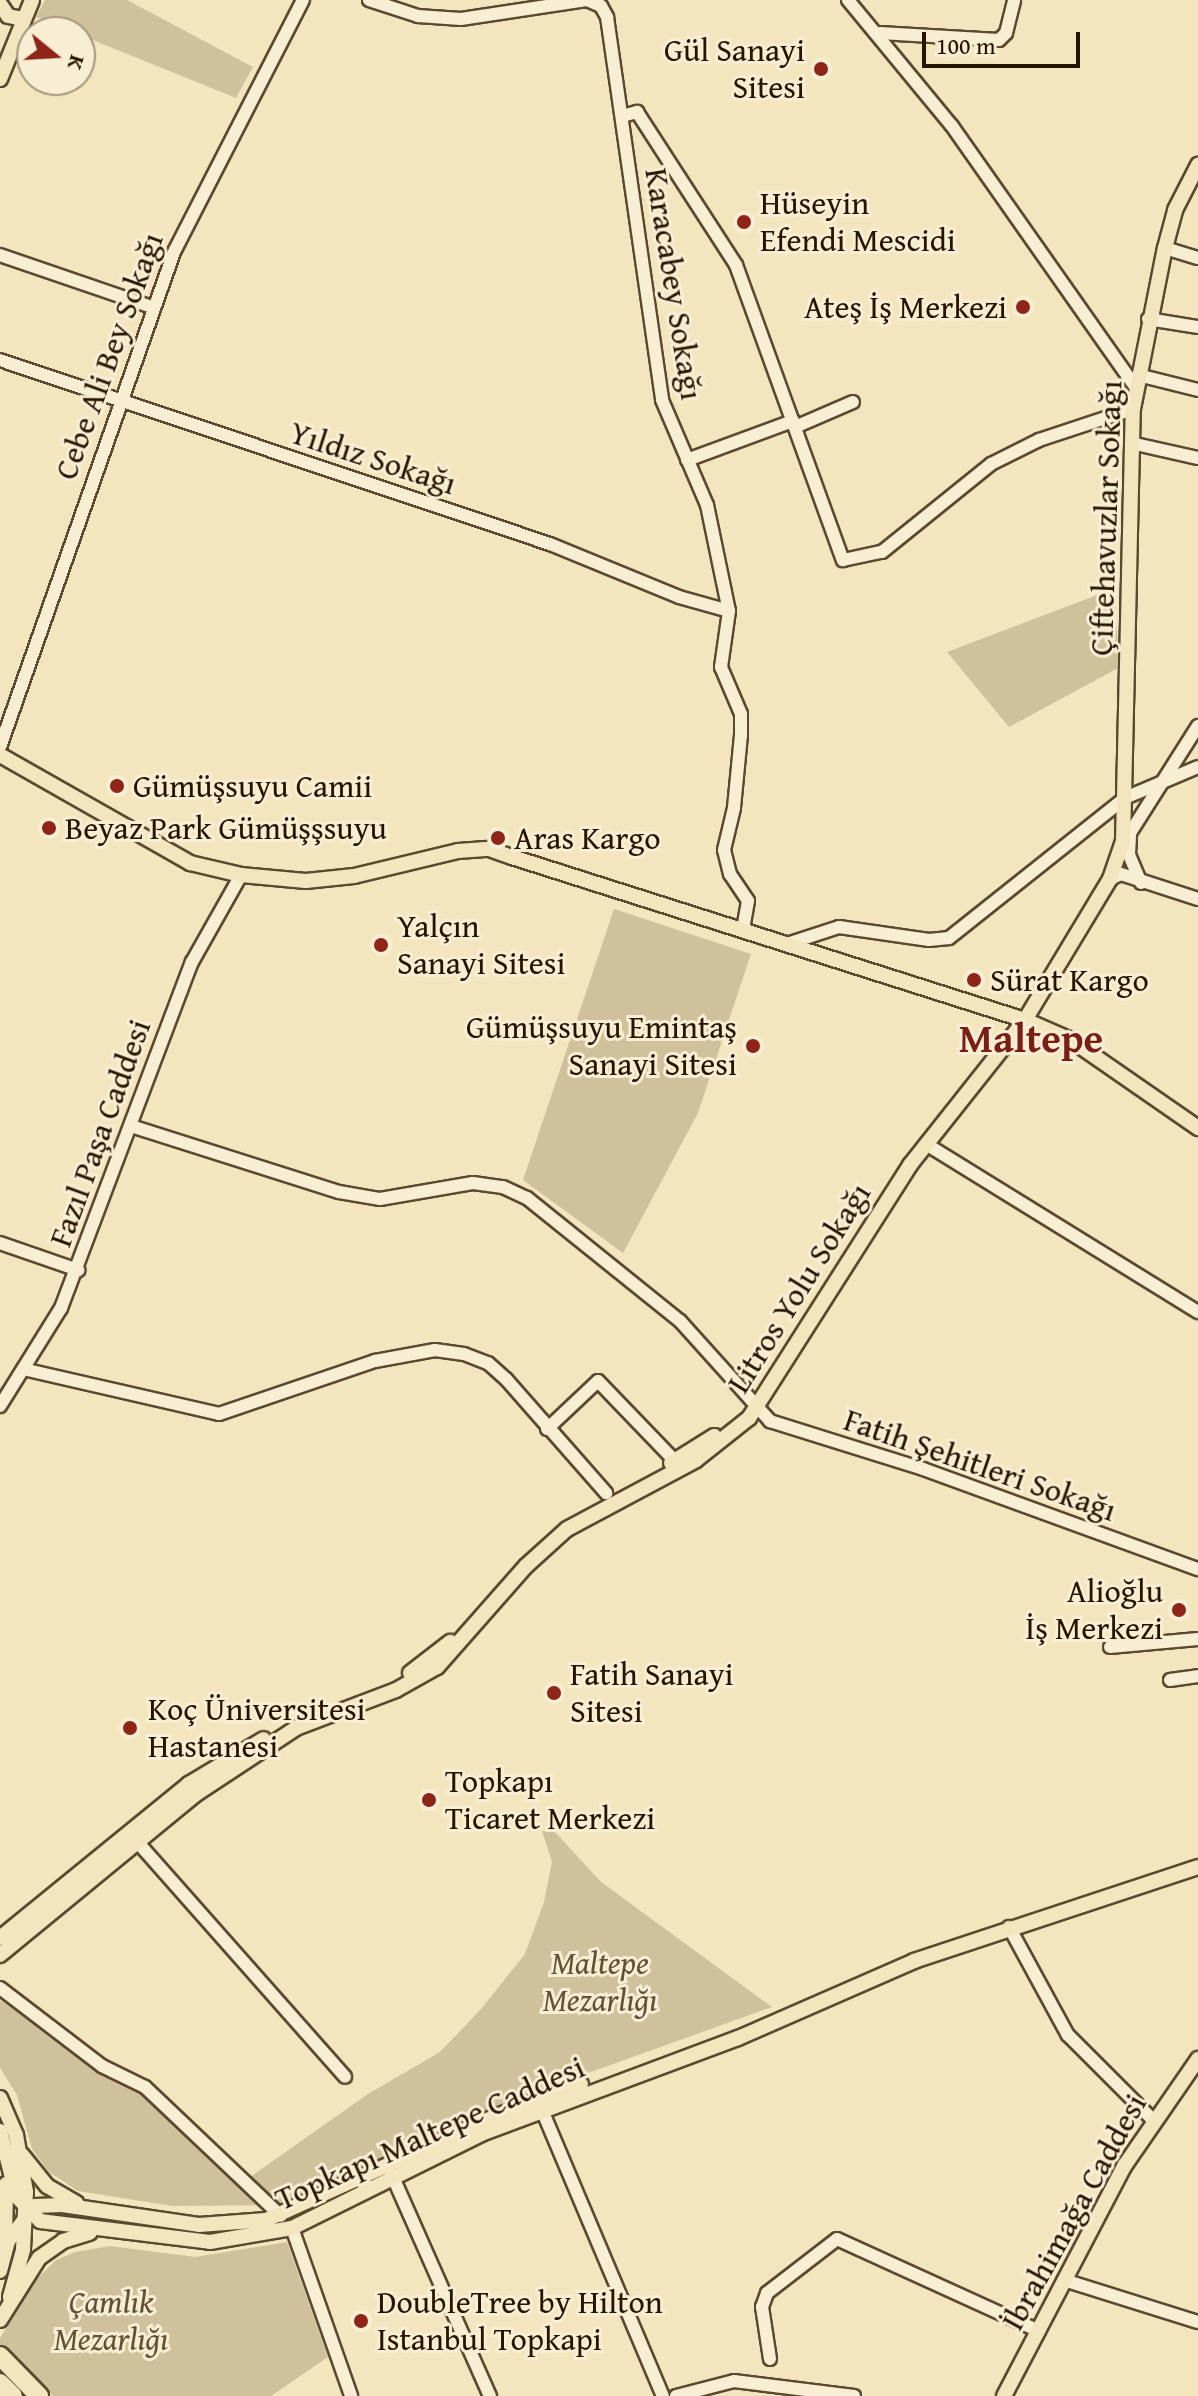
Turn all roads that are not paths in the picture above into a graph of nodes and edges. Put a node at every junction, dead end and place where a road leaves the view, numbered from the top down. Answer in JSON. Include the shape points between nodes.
{"nodes":[{"id":1,"x":303,"y":0,"type":"edge"},
{"id":2,"x":369,"y":0,"type":"edge"},
{"id":3,"x":848,"y":0,"type":"edge"},
{"id":4,"x":1014,"y":0,"type":"edge"},
{"id":5,"x":0,"y":4,"type":"edge"},
{"id":6,"x":16,"y":18,"type":"edge"},
{"id":7,"x":877,"y":31,"type":"junction"},
{"id":8,"x":16,"y":39,"type":"edge"},
{"id":9,"x":0,"y":79,"type":"edge"},
{"id":10,"x":622,"y":116,"type":"junction"},
{"id":11,"x":1198,"y":165,"type":"edge"},
{"id":12,"x":1194,"y":182,"type":"edge"},
{"id":13,"x":1165,"y":248,"type":"junction"},
{"id":14,"x":0,"y":255,"type":"edge"},
{"id":15,"x":1198,"y":258,"type":"edge"},
{"id":16,"x":152,"y":307,"type":"junction"},
{"id":17,"x":1148,"y":319,"type":"junction"},
{"id":18,"x":1198,"y":327,"type":"edge"},
{"id":19,"x":0,"y":360,"type":"edge"},
{"id":20,"x":1137,"y":382,"type":"junction"},
{"id":21,"x":1198,"y":390,"type":"edge"},
{"id":22,"x":118,"y":402,"type":"junction"},
{"id":23,"x":853,"y":402,"type":"dead end"},
{"id":24,"x":1133,"y":409,"type":"junction"},
{"id":25,"x":794,"y":424,"type":"junction"},
{"id":26,"x":1131,"y":443,"type":"junction"},
{"id":27,"x":1198,"y":458,"type":"edge"},
{"id":28,"x":687,"y":460,"type":"junction"},
{"id":29,"x":729,"y":611,"type":"junction"},
{"id":30,"x":1198,"y":726,"type":"edge"},
{"id":31,"x":0,"y":747,"type":"edge"},
{"id":32,"x":0,"y":755,"type":"edge"},
{"id":33,"x":1198,"y":767,"type":"edge"},
{"id":34,"x":1163,"y":782,"type":"junction"},
{"id":35,"x":1130,"y":809,"type":"junction"},
{"id":36,"x":241,"y":875,"type":"junction"},
{"id":37,"x":1110,"y":879,"type":"junction"},
{"id":38,"x":1141,"y":883,"type":"junction"},
{"id":39,"x":1198,"y":899,"type":"edge"},
{"id":40,"x":743,"y":930,"type":"junction"},
{"id":41,"x":787,"y":944,"type":"junction"},
{"id":42,"x":1025,"y":1020,"type":"junction"},
{"id":43,"x":131,"y":1126,"type":"junction"},
{"id":44,"x":1196,"y":1126,"type":"edge"},
{"id":45,"x":922,"y":1142,"type":"junction"},
{"id":46,"x":0,"y":1243,"type":"edge"},
{"id":47,"x":78,"y":1270,"type":"junction"},
{"id":48,"x":1198,"y":1312,"type":"edge"},
{"id":49,"x":23,"y":1369,"type":"junction"},
{"id":50,"x":755,"y":1405,"type":"junction"},
{"id":51,"x":0,"y":1406,"type":"edge"},
{"id":52,"x":547,"y":1429,"type":"junction"},
{"id":53,"x":675,"y":1461,"type":"junction"},
{"id":54,"x":606,"y":1493,"type":"junction"},
{"id":55,"x":1198,"y":1569,"type":"edge"},
{"id":56,"x":1198,"y":1639,"type":"edge"},
{"id":57,"x":1110,"y":1647,"type":"dead end"},
{"id":58,"x":434,"y":1663,"type":"junction"},
{"id":59,"x":1198,"y":1676,"type":"edge"},
{"id":60,"x":1170,"y":1680,"type":"dead end"},
{"id":61,"x":134,"y":1837,"type":"junction"},
{"id":62,"x":1198,"y":1867,"type":"edge"},
{"id":63,"x":1009,"y":1927,"type":"junction"},
{"id":64,"x":0,"y":1938,"type":"edge"},
{"id":65,"x":0,"y":1955,"type":"edge"},
{"id":66,"x":0,"y":1988,"type":"edge"},
{"id":67,"x":1198,"y":2059,"type":"edge"},
{"id":68,"x":345,"y":2077,"type":"dead end"},
{"id":69,"x":0,"y":2098,"type":"edge"},
{"id":70,"x":540,"y":2105,"type":"junction"},
{"id":71,"x":1154,"y":2121,"type":"junction"},
{"id":72,"x":0,"y":2131,"type":"edge"},
{"id":73,"x":20,"y":2151,"type":"junction"},
{"id":74,"x":0,"y":2152,"type":"edge"},
{"id":75,"x":392,"y":2175,"type":"junction"},
{"id":76,"x":88,"y":2209,"type":"junction"},
{"id":77,"x":27,"y":2213,"type":"junction"},
{"id":78,"x":281,"y":2216,"type":"junction"},
{"id":79,"x":292,"y":2228,"type":"junction"},
{"id":80,"x":100,"y":2230,"type":"junction"},
{"id":81,"x":4,"y":2251,"type":"junction"},
{"id":82,"x":0,"y":2271,"type":"edge"},
{"id":83,"x":1064,"y":2280,"type":"junction"},
{"id":84,"x":10,"y":2297,"type":"junction"},
{"id":85,"x":0,"y":2320,"type":"edge"},
{"id":86,"x":1198,"y":2322,"type":"edge"},
{"id":87,"x":1039,"y":2331,"type":"junction"},
{"id":88,"x":0,"y":2356,"type":"edge"},
{"id":89,"x":770,"y":2359,"type":"dead end"},
{"id":90,"x":0,"y":2383,"type":"edge"},
{"id":91,"x":798,"y":2392,"type":"edge"},
{"id":92,"x":13,"y":2396,"type":"edge"},
{"id":93,"x":39,"y":2396,"type":"edge"},
{"id":94,"x":351,"y":2396,"type":"edge"},
{"id":95,"x":490,"y":2396,"type":"edge"},
{"id":96,"x":663,"y":2396,"type":"edge"},
{"id":97,"x":676,"y":2396,"type":"edge"},
{"id":98,"x":854,"y":2396,"type":"edge"},
{"id":99,"x":1004,"y":2396,"type":"edge"}],
"edges":[{"from":1,"to":16,"type":"street","name":"Cebe Ali Bey Sokağı","via":[[197,201]]},
{"from":2,"to":10,"type":"street","name":"Karacabey Sokağı","via":[[418,16],[461,19],[582,0],[596,3],[607,17]]},
{"from":3,"to":7,"type":"street"},
{"from":4,"to":7,"type":"street","via":[[1006,33],[999,40]]},
{"from":5,"to":6,"type":"main road","via":[[8,16]]},
{"from":7,"to":20,"type":"street"},
{"from":8,"to":9,"type":"main road"},
{"from":10,"to":25,"type":"street","via":[[637,112],[736,265]]},
{"from":10,"to":28,"type":"street","name":"Karacabey Sokağı","via":[[662,400]]},
{"from":11,"to":12,"type":"main road","name":"Çiftehavuzlar Sokağı"},
{"from":12,"to":13,"type":"main road","name":"Çiftehavuzlar Sokağı"},
{"from":13,"to":15,"type":"street"},
{"from":13,"to":17,"type":"main road","name":"Çiftehavuzlar Sokağı"},
{"from":14,"to":16,"type":"street"},
{"from":16,"to":22,"type":"street","name":"Cebe Ali Bey Sokağı"},
{"from":17,"to":18,"type":"street"},
{"from":17,"to":20,"type":"main road","name":"Çiftehavuzlar Sokağı"},
{"from":19,"to":22,"type":"street","name":"Yıldız Sokağı"},
{"from":20,"to":21,"type":"street"},
{"from":20,"to":24,"type":"main road","name":"Çiftehavuzlar Sokağı"},
{"from":22,"to":29,"type":"street","name":"Yıldız Sokağı","via":[[550,544],[679,597]]},
{"from":22,"to":31,"type":"street","name":"Cebe Ali Bey Sokağı"},
{"from":23,"to":25,"type":"street"},
{"from":24,"to":25,"type":"street","via":[[1039,440],[991,464],[903,538],[872,557],[853,561],[843,560]]},
{"from":24,"to":26,"type":"main road","name":"Çiftehavuzlar Sokağı"},
{"from":25,"to":28,"type":"street"},
{"from":26,"to":27,"type":"street"},
{"from":26,"to":35,"type":"main road","name":"Çiftehavuzlar Sokağı"},
{"from":28,"to":29,"type":"street","name":"Karacabey Sokağı","via":[[707,505]]},
{"from":29,"to":40,"type":"street","name":"Karacabey Sokağı","via":[[721,667],[741,714],[741,735],[724,850],[730,874],[747,897]]},
{"from":30,"to":34,"type":"street"},
{"from":32,"to":36,"type":"main road","via":[[190,863]]},
{"from":33,"to":34,"type":"street"},
{"from":34,"to":35,"type":"street"},
{"from":34,"to":35,"type":"street"},
{"from":35,"to":37,"type":"main road","name":"Çiftehavuzlar Sokağı"},
{"from":35,"to":38,"type":"street","via":[[1128,848]]},
{"from":35,"to":41,"type":"street","via":[[949,938],[839,927]]},
{"from":36,"to":40,"type":"main road","via":[[306,881],[489,849]]},
{"from":36,"to":43,"type":"street","name":"Fazıl Paşa Caddesi","via":[[192,962]]},
{"from":37,"to":38,"type":"street","via":[[1121,874]]},
{"from":37,"to":42,"type":"main road","name":"Litros Yolu Sokağı"},
{"from":38,"to":39,"type":"street"},
{"from":40,"to":41,"type":"main road"},
{"from":41,"to":42,"type":"main road"},
{"from":42,"to":44,"type":"main road","via":[[1071,1040]]},
{"from":42,"to":45,"type":"main road","name":"Litros Yolu Sokağı","via":[[995,1040]]},
{"from":43,"to":47,"type":"street","name":"Fazıl Paşa Caddesi"},
{"from":43,"to":50,"type":"street","name":"Fatih Şehitleri Sokağı","via":[[339,1192],[380,1199],[473,1183],[515,1192],[680,1321]]},
{"from":45,"to":48,"type":"street"},
{"from":45,"to":50,"type":"main road","name":"Litros Yolu Sokağı"},
{"from":46,"to":47,"type":"street"},
{"from":47,"to":49,"type":"street","name":"Fazıl Paşa Caddesi"},
{"from":49,"to":51,"type":"street","name":"Fazıl Paşa Caddesi"},
{"from":49,"to":52,"type":"street","via":[[219,1414],[375,1361],[435,1350],[488,1363]]},
{"from":50,"to":53,"type":"main road","name":"Litros Yolu Sokağı"},
{"from":50,"to":55,"type":"street","name":"Fatih Şehitleri Sokağı","via":[[779,1425],[923,1469]]},
{"from":50,"to":58,"type":"main road","name":"Litros Yolu Sokağı","via":[[696,1460],[607,1504],[547,1545]]},
{"from":52,"to":53,"type":"street","via":[[598,1381]]},
{"from":52,"to":54,"type":"street"},
{"from":53,"to":54,"type":"main road","name":"Litros Yolu Sokağı"},
{"from":54,"to":58,"type":"main road","name":"Litros Yolu Sokağı","via":[[524,1555]]},
{"from":56,"to":57,"type":"street"},
{"from":58,"to":61,"type":"main road","name":"Litros Yolu Sokağı","via":[[292,1721],[189,1784]]},
{"from":59,"to":60,"type":"street"},
{"from":61,"to":64,"type":"main road","name":"Litros Yolu Sokağı"},
{"from":61,"to":65,"type":"main road","name":"Litros Yolu Sokağı"},
{"from":61,"to":68,"type":"street"},
{"from":62,"to":63,"type":"main road","name":"Topkapı Maltepe Caddesi"},
{"from":63,"to":70,"type":"main road","name":"Topkapı Maltepe Caddesi"},
{"from":63,"to":71,"type":"street","via":[[1068,2035]]},
{"from":66,"to":78,"type":"street","via":[[102,2066],[145,2087]]},
{"from":67,"to":71,"type":"main road","name":"İbrahimağa Caddesi"},
{"from":69,"to":73,"type":"main road"},
{"from":70,"to":75,"type":"main road","name":"Topkapı Maltepe Caddesi"},
{"from":70,"to":78,"type":"main road","name":"Topkapı Maltepe Caddesi"},
{"from":70,"to":96,"type":"street"},
{"from":71,"to":83,"type":"main road","name":"İbrahimağa Caddesi"},
{"from":72,"to":77,"type":"main road","via":[[15,2192]]},
{"from":73,"to":76,"type":"main road","via":[[47,2186]]},
{"from":73,"to":77,"type":"main road"},
{"from":74,"to":81,"type":"main road","via":[[7,2193]]},
{"from":75,"to":79,"type":"main road","name":"Topkapı Maltepe Caddesi"},
{"from":75,"to":95,"type":"street"},
{"from":76,"to":77,"type":"main road","name":"Topkapı Maltepe Caddesi","via":[[50,2204]]},
{"from":76,"to":78,"type":"main road","name":"Topkapı Maltepe Caddesi","via":[[199,2225]]},
{"from":77,"to":80,"type":"main road","name":"Topkapı Maltepe Caddesi","via":[[40,2221]]},
{"from":77,"to":81,"type":"main road"},
{"from":77,"to":84,"type":"main road"},
{"from":78,"to":79,"type":"main road"},
{"from":79,"to":80,"type":"main road","name":"Topkapı Maltepe Caddesi","via":[[210,2242]]},
{"from":79,"to":94,"type":"street"},
{"from":80,"to":84,"type":"main road","via":[[50,2249]]},
{"from":81,"to":82,"type":"main road"},
{"from":83,"to":86,"type":"street"},
{"from":83,"to":87,"type":"main road","name":"İbrahimağa Caddesi"},
{"from":84,"to":85,"type":"main road"},
{"from":87,"to":89,"type":"street","via":[[837,2239],[767,2293],[762,2307]]},
{"from":87,"to":99,"type":"main road","name":"İbrahimağa Caddesi"},
{"from":88,"to":93,"type":"highway"},
{"from":90,"to":92,"type":"highway"},
{"from":91,"to":97,"type":"street","via":[[734,2381]]},
{"from":91,"to":98,"type":"street"}]}
